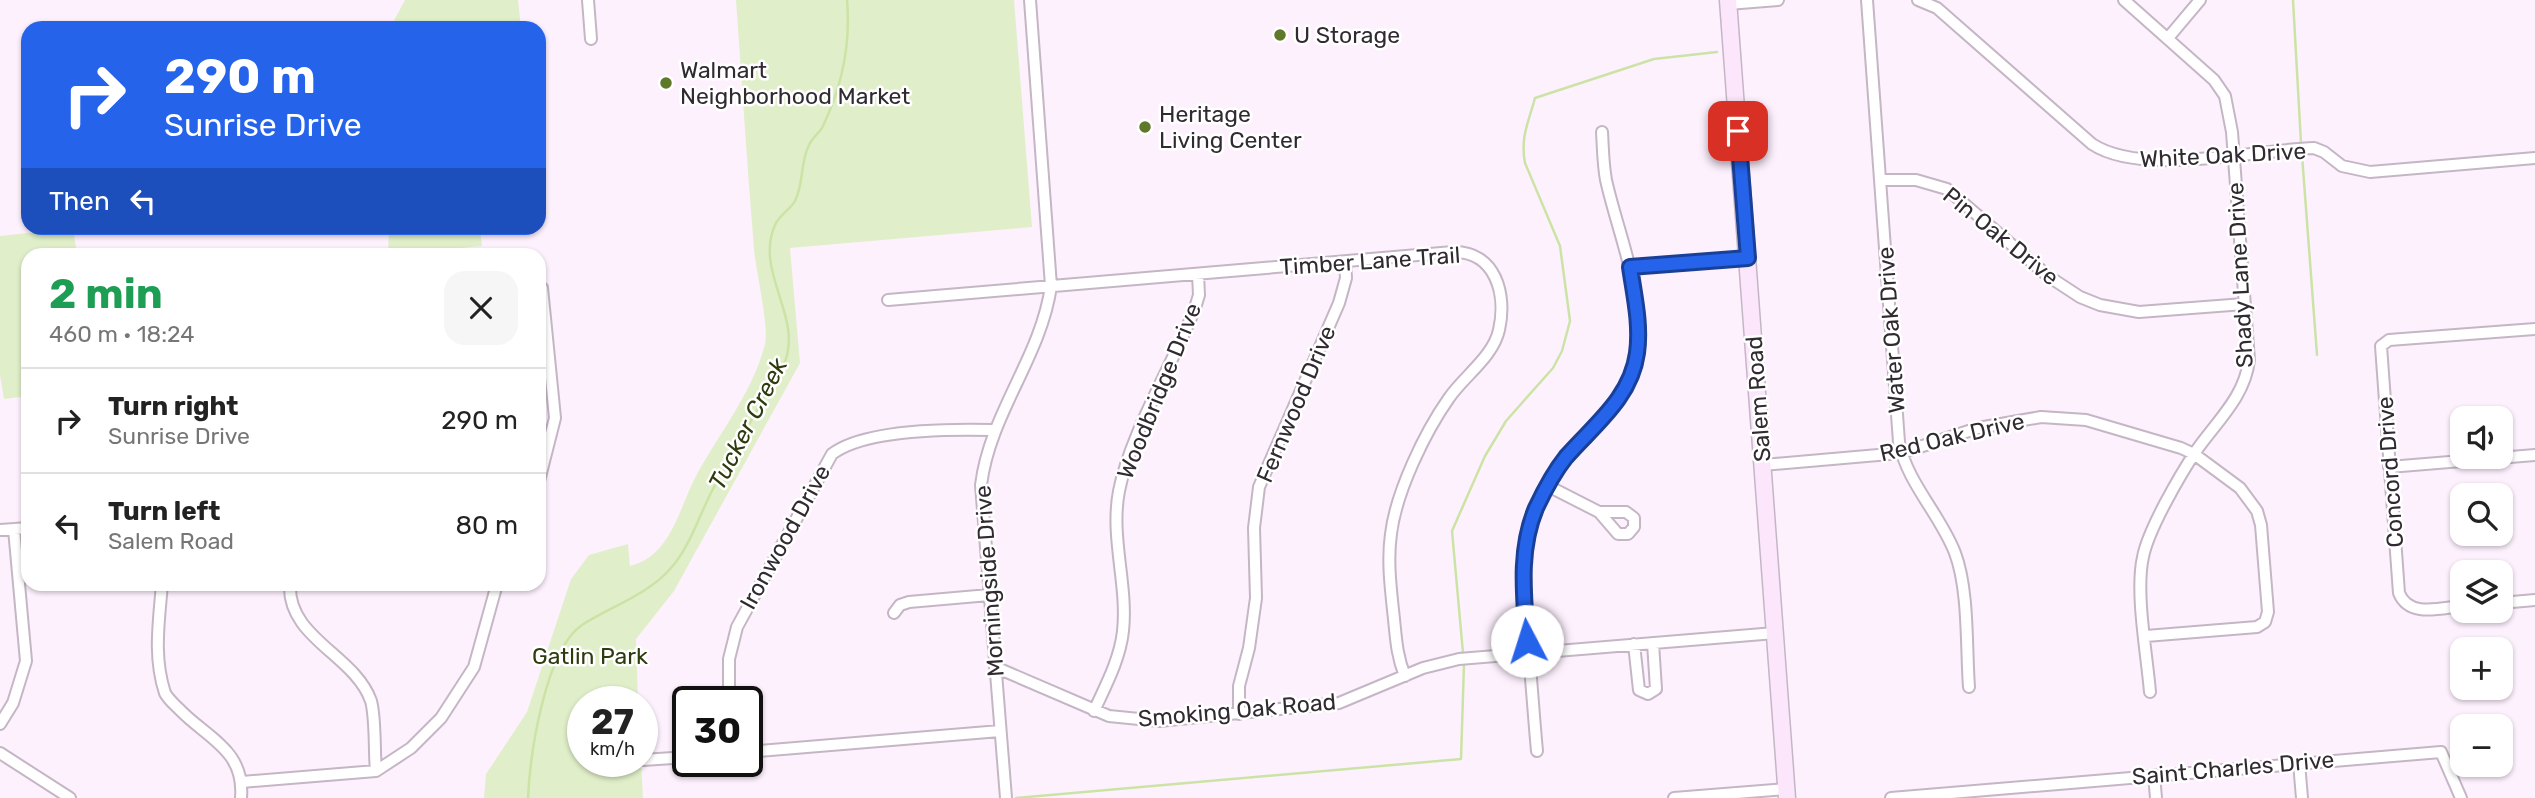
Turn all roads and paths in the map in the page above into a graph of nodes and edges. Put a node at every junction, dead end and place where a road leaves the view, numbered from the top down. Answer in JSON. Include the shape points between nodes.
{"nodes":[{"id":1,"x":588,"y":0,"type":"edge"},
{"id":2,"x":1030,"y":0,"type":"edge"},
{"id":3,"x":1778,"y":0,"type":"edge"},
{"id":4,"x":1867,"y":0,"type":"edge"},
{"id":5,"x":1919,"y":0,"type":"edge"},
{"id":6,"x":2124,"y":0,"type":"edge"},
{"id":7,"x":2200,"y":0,"type":"edge"},
{"id":8,"x":1728,"y":2,"type":"edge"},
{"id":9,"x":2168,"y":38,"type":"junction"},
{"id":10,"x":591,"y":39,"type":"dead end"},
{"id":11,"x":1602,"y":132,"type":"dead end"},
{"id":12,"x":2233,"y":154,"type":"junction"},
{"id":13,"x":2535,"y":158,"type":"edge"},
{"id":14,"x":1880,"y":180,"type":"junction"},
{"id":15,"x":1748,"y":258,"type":"junction"},
{"id":16,"x":1345,"y":262,"type":"junction"},
{"id":17,"x":1630,"y":267,"type":"junction"},
{"id":18,"x":1198,"y":274,"type":"junction"},
{"id":19,"x":1051,"y":286,"type":"junction"},
{"id":20,"x":888,"y":300,"type":"dead end"},
{"id":21,"x":2244,"y":304,"type":"junction"},
{"id":22,"x":2535,"y":328,"type":"edge"},
{"id":23,"x":546,"y":361,"type":"edge"},
{"id":24,"x":993,"y":430,"type":"junction"},
{"id":25,"x":546,"y":453,"type":"edge"},
{"id":26,"x":1902,"y":453,"type":"junction"},
{"id":27,"x":2194,"y":454,"type":"junction"},
{"id":28,"x":2535,"y":455,"type":"edge"},
{"id":29,"x":1763,"y":465,"type":"junction"},
{"id":30,"x":2389,"y":467,"type":"junction"},
{"id":31,"x":1548,"y":486,"type":"junction"},
{"id":32,"x":1599,"y":512,"type":"dead end"},
{"id":33,"x":21,"y":528,"type":"edge"},
{"id":34,"x":14,"y":529,"type":"junction"},
{"id":35,"x":0,"y":530,"type":"edge"},
{"id":36,"x":161,"y":591,"type":"edge"},
{"id":37,"x":289,"y":591,"type":"edge"},
{"id":38,"x":495,"y":591,"type":"edge"},
{"id":39,"x":989,"y":595,"type":"junction"},
{"id":40,"x":2535,"y":600,"type":"edge"},
{"id":41,"x":2513,"y":602,"type":"edge"},
{"id":42,"x":2450,"y":607,"type":"edge"},
{"id":43,"x":894,"y":613,"type":"dead end"},
{"id":44,"x":1775,"y":633,"type":"junction"},
{"id":45,"x":2146,"y":636,"type":"junction"},
{"id":46,"x":1653,"y":643,"type":"junction"},
{"id":47,"x":1634,"y":644,"type":"junction"},
{"id":48,"x":1529,"y":653,"type":"junction"},
{"id":49,"x":995,"y":667,"type":"junction"},
{"id":50,"x":1405,"y":676,"type":"junction"},
{"id":51,"x":729,"y":686,"type":"edge"},
{"id":52,"x":1969,"y":687,"type":"dead end"},
{"id":53,"x":2150,"y":692,"type":"dead end"},
{"id":54,"x":1094,"y":711,"type":"junction"},
{"id":55,"x":1239,"y":714,"type":"junction"},
{"id":56,"x":0,"y":724,"type":"edge"},
{"id":57,"x":1000,"y":731,"type":"junction"},
{"id":58,"x":763,"y":751,"type":"edge"},
{"id":59,"x":1537,"y":751,"type":"dead end"},
{"id":60,"x":0,"y":753,"type":"edge"},
{"id":61,"x":2299,"y":763,"type":"junction"},
{"id":62,"x":376,"y":771,"type":"junction"},
{"id":63,"x":2154,"y":775,"type":"junction"},
{"id":64,"x":242,"y":782,"type":"junction"},
{"id":65,"x":2014,"y":792,"type":"edge"},
{"id":66,"x":1786,"y":793,"type":"edge"},
{"id":67,"x":70,"y":798,"type":"edge"},
{"id":68,"x":241,"y":798,"type":"edge"},
{"id":69,"x":1006,"y":798,"type":"edge"},
{"id":70,"x":1674,"y":798,"type":"edge"},
{"id":71,"x":1891,"y":798,"type":"edge"},
{"id":72,"x":2156,"y":798,"type":"edge"},
{"id":73,"x":2302,"y":798,"type":"edge"},
{"id":74,"x":2462,"y":798,"type":"edge"}],
"edges":[{"from":1,"to":10,"type":"street"},
{"from":2,"to":19,"type":"street","name":"Morningside Drive"},
{"from":3,"to":8,"type":"street"},
{"from":4,"to":14,"type":"street","name":"Water Oak Drive"},
{"from":5,"to":12,"type":"street","name":"White Oak Drive","via":[[1937,8],[2102,150],[2149,161]]},
{"from":6,"to":9,"type":"street","name":"Shady Lane Drive"},
{"from":7,"to":9,"type":"street"},
{"from":8,"to":15,"type":"main road","name":"Salem Road"},
{"from":9,"to":12,"type":"street","name":"Shady Lane Drive","via":[[2225,96]]},
{"from":11,"to":17,"type":"street","via":[[1606,178]]},
{"from":12,"to":13,"type":"street","name":"White Oak Drive","via":[[2314,148],[2342,166],[2370,172]]},
{"from":12,"to":21,"type":"street","name":"Shady Lane Drive"},
{"from":14,"to":21,"type":"street","name":"Pin Oak Drive","via":[[1916,180],[1947,188],[2049,276],[2100,304],[2139,312]]},
{"from":14,"to":26,"type":"street","name":"Water Oak Drive"},
{"from":15,"to":17,"type":"street"},
{"from":15,"to":29,"type":"main road","name":"Salem Road"},
{"from":16,"to":18,"type":"street","name":"Timber Lane Trail"},
{"from":16,"to":50,"type":"street","name":"Timber Lane Trail","via":[[1467,253],[1491,268],[1499,292],[1497,338],[1441,411],[1397,504],[1390,577],[1399,660]]},
{"from":16,"to":55,"type":"street","name":"Fernwood Drive","via":[[1339,303],[1259,487],[1254,528],[1256,598],[1239,686]]},
{"from":17,"to":31,"type":"street","via":[[1639,338],[1632,375],[1616,403],[1564,460]]},
{"from":18,"to":19,"type":"street","name":"Timber Lane Trail"},
{"from":18,"to":54,"type":"street","name":"Woodbridge Drive","via":[[1195,308],[1119,489],[1117,534],[1124,629],[1115,664]]},
{"from":19,"to":20,"type":"street","name":"Timber Lane Trail"},
{"from":19,"to":24,"type":"street","name":"Morningside Drive","via":[[1042,324]]},
{"from":21,"to":27,"type":"street","name":"Shady Lane Drive","via":[[2249,360],[2244,385]]},
{"from":22,"to":30,"type":"street","name":"Concord Drive","via":[[2382,342]]},
{"from":23,"to":25,"type":"street","via":[[555,418]]},
{"from":24,"to":39,"type":"street","name":"Morningside Drive","via":[[981,485]]},
{"from":24,"to":51,"type":"street","name":"Ironwood Drive","via":[[866,437],[832,454],[737,627],[729,659]]},
{"from":26,"to":27,"type":"street","name":"Red Oak Drive","via":[[2009,421],[2057,417],[2119,428]]},
{"from":26,"to":29,"type":"street","name":"Red Oak Drive"},
{"from":26,"to":52,"type":"street","name":"Water Oak Drive","via":[[1955,551]]},
{"from":27,"to":45,"type":"street","name":"Shady Lane Drive","via":[[2143,556]]},
{"from":27,"to":45,"type":"street","name":"Red Oak Drive","via":[[2240,488],[2257,511],[2268,612],[2257,627]]},
{"from":28,"to":30,"type":"street"},
{"from":29,"to":44,"type":"main road","name":"Salem Road"},
{"from":30,"to":42,"type":"street","name":"Concord Drive","via":[[2402,602],[2421,610]]},
{"from":31,"to":32,"type":"street"},
{"from":31,"to":48,"type":"street","via":[[1535,511],[1524,557]]},
{"from":33,"to":34,"type":"street"},
{"from":34,"to":35,"type":"street"},
{"from":34,"to":56,"type":"street","via":[[26,661],[13,703]]},
{"from":36,"to":64,"type":"street","via":[[156,649],[166,696],[229,751]]},
{"from":37,"to":62,"type":"street","via":[[302,625],[349,668],[370,701]]},
{"from":38,"to":62,"type":"street","via":[[474,667],[441,718],[411,748]]},
{"from":39,"to":43,"type":"street","via":[[909,602]]},
{"from":39,"to":49,"type":"street","name":"Morningside Drive"},
{"from":40,"to":41,"type":"street"},
{"from":44,"to":46,"type":"street","name":"Smoking Oak Road"},
{"from":44,"to":66,"type":"main road","name":"Salem Road"},
{"from":45,"to":53,"type":"street","name":"Shady Lane Drive"},
{"from":46,"to":47,"type":"street","name":"Smoking Oak Road"},
{"from":46,"to":47,"type":"street","via":[[1656,689],[1648,694],[1639,690]]},
{"from":47,"to":48,"type":"street","name":"Smoking Oak Road"},
{"from":48,"to":50,"type":"street","name":"Smoking Oak Road","via":[[1458,659]]},
{"from":48,"to":59,"type":"street"},
{"from":49,"to":54,"type":"street","name":"Smoking Oak Road"},
{"from":49,"to":57,"type":"street","name":"Morningside Drive"},
{"from":50,"to":55,"type":"street","name":"Smoking Oak Road","via":[[1339,704]]},
{"from":54,"to":55,"type":"street","name":"Smoking Oak Road","via":[[1141,721]]},
{"from":57,"to":58,"type":"street"},
{"from":57,"to":69,"type":"street","name":"Morningside Drive"},
{"from":60,"to":67,"type":"street"},
{"from":61,"to":63,"type":"street","name":"Saint Charles Drive"},
{"from":61,"to":73,"type":"street"},
{"from":61,"to":74,"type":"street","name":"Saint Charles Drive","via":[[2441,752]]},
{"from":62,"to":64,"type":"street"},
{"from":63,"to":65,"type":"street","name":"Saint Charles Drive"},
{"from":63,"to":72,"type":"street"},
{"from":64,"to":68,"type":"street"},
{"from":65,"to":71,"type":"street","name":"Saint Charles Drive"},
{"from":66,"to":70,"type":"street"}]}
